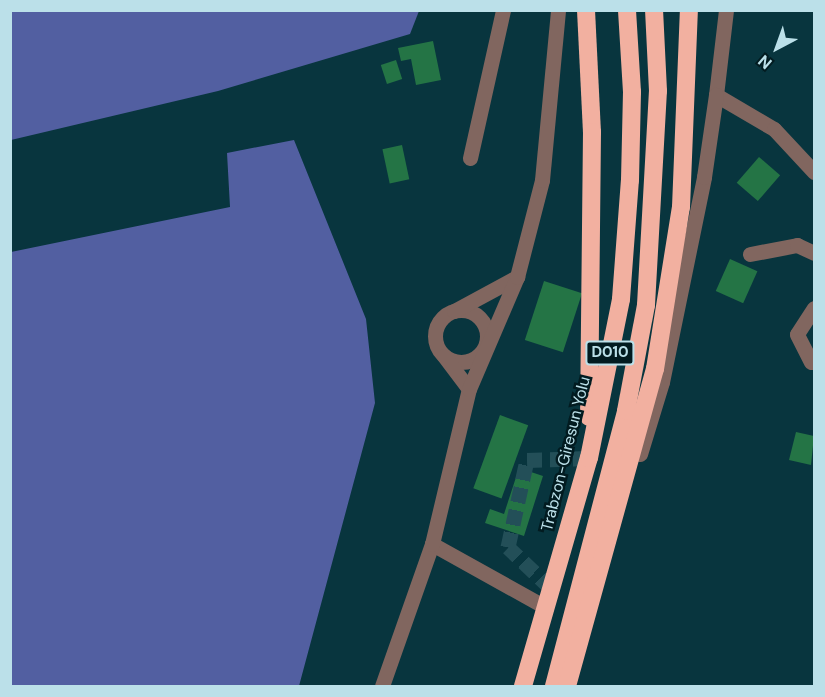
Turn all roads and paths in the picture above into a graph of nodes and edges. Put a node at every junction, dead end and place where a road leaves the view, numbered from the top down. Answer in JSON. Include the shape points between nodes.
{"nodes":[{"id":1,"x":503,"y":10,"type":"edge"},
{"id":2,"x":558,"y":10,"type":"edge"},
{"id":3,"x":585,"y":10,"type":"edge"},
{"id":4,"x":627,"y":10,"type":"edge"},
{"id":5,"x":654,"y":10,"type":"edge"},
{"id":6,"x":689,"y":10,"type":"edge"},
{"id":7,"x":726,"y":10,"type":"edge"},
{"id":8,"x":716,"y":95,"type":"junction"},
{"id":9,"x":470,"y":158,"type":"dead end"},
{"id":10,"x":814,"y":172,"type":"edge"},
{"id":11,"x":814,"y":253,"type":"edge"},
{"id":12,"x":750,"y":254,"type":"dead end"},
{"id":13,"x":517,"y":277,"type":"junction"},
{"id":14,"x":814,"y":308,"type":"edge"},
{"id":15,"x":449,"y":313,"type":"junction"},
{"id":16,"x":484,"y":346,"type":"junction"},
{"id":17,"x":444,"y":356,"type":"junction"},
{"id":18,"x":811,"y":362,"type":"dead end"},
{"id":19,"x":468,"y":389,"type":"junction"},
{"id":20,"x":589,"y":458,"type":"junction"},
{"id":21,"x":432,"y":544,"type":"junction"},
{"id":22,"x":546,"y":607,"type":"junction"},
{"id":23,"x":584,"y":625,"type":"junction"},
{"id":24,"x":382,"y":687,"type":"edge"},
{"id":25,"x":523,"y":687,"type":"edge"},
{"id":26,"x":554,"y":687,"type":"edge"},
{"id":27,"x":567,"y":687,"type":"edge"}],
"edges":[{"from":1,"to":9,"type":"street"},
{"from":2,"to":13,"type":"street","via":[[542,180]]},
{"from":3,"to":20,"type":"highway","via":[[592,132]]},
{"from":4,"to":20,"type":"highway","name":"Trabzon-Giresun Yolu","number":"D010","via":[[632,92],[621,300]]},
{"from":5,"to":26,"type":"highway","number":"D010","via":[[658,91],[646,305],[626,411]]},
{"from":6,"to":23,"type":"highway","via":[[681,207],[655,369]]},
{"from":7,"to":8,"type":"street"},
{"from":8,"to":10,"type":"street","via":[[774,129]]},
{"from":8,"to":23,"type":"street","via":[[704,177],[662,382],[599,592]]},
{"from":11,"to":12,"type":"street","via":[[797,244]]},
{"from":13,"to":15,"type":"street"},
{"from":13,"to":16,"type":"street"},
{"from":14,"to":18,"type":"street","via":[[797,334]]},
{"from":15,"to":16,"type":"street","via":[[463,311],[476,316],[486,333]]},
{"from":15,"to":17,"type":"street","via":[[435,333]]},
{"from":16,"to":17,"type":"street","via":[[476,357],[464,362]]},
{"from":16,"to":19,"type":"street"},
{"from":17,"to":19,"type":"street"},
{"from":19,"to":21,"type":"street"},
{"from":20,"to":22,"type":"highway","name":"Trabzon-Giresun Yolu","number":"D010"},
{"from":21,"to":22,"type":"street"},
{"from":21,"to":24,"type":"street"},
{"from":22,"to":25,"type":"highway","name":"Trabzon-Giresun Yolu","number":"D010"},
{"from":23,"to":27,"type":"highway"}]}
